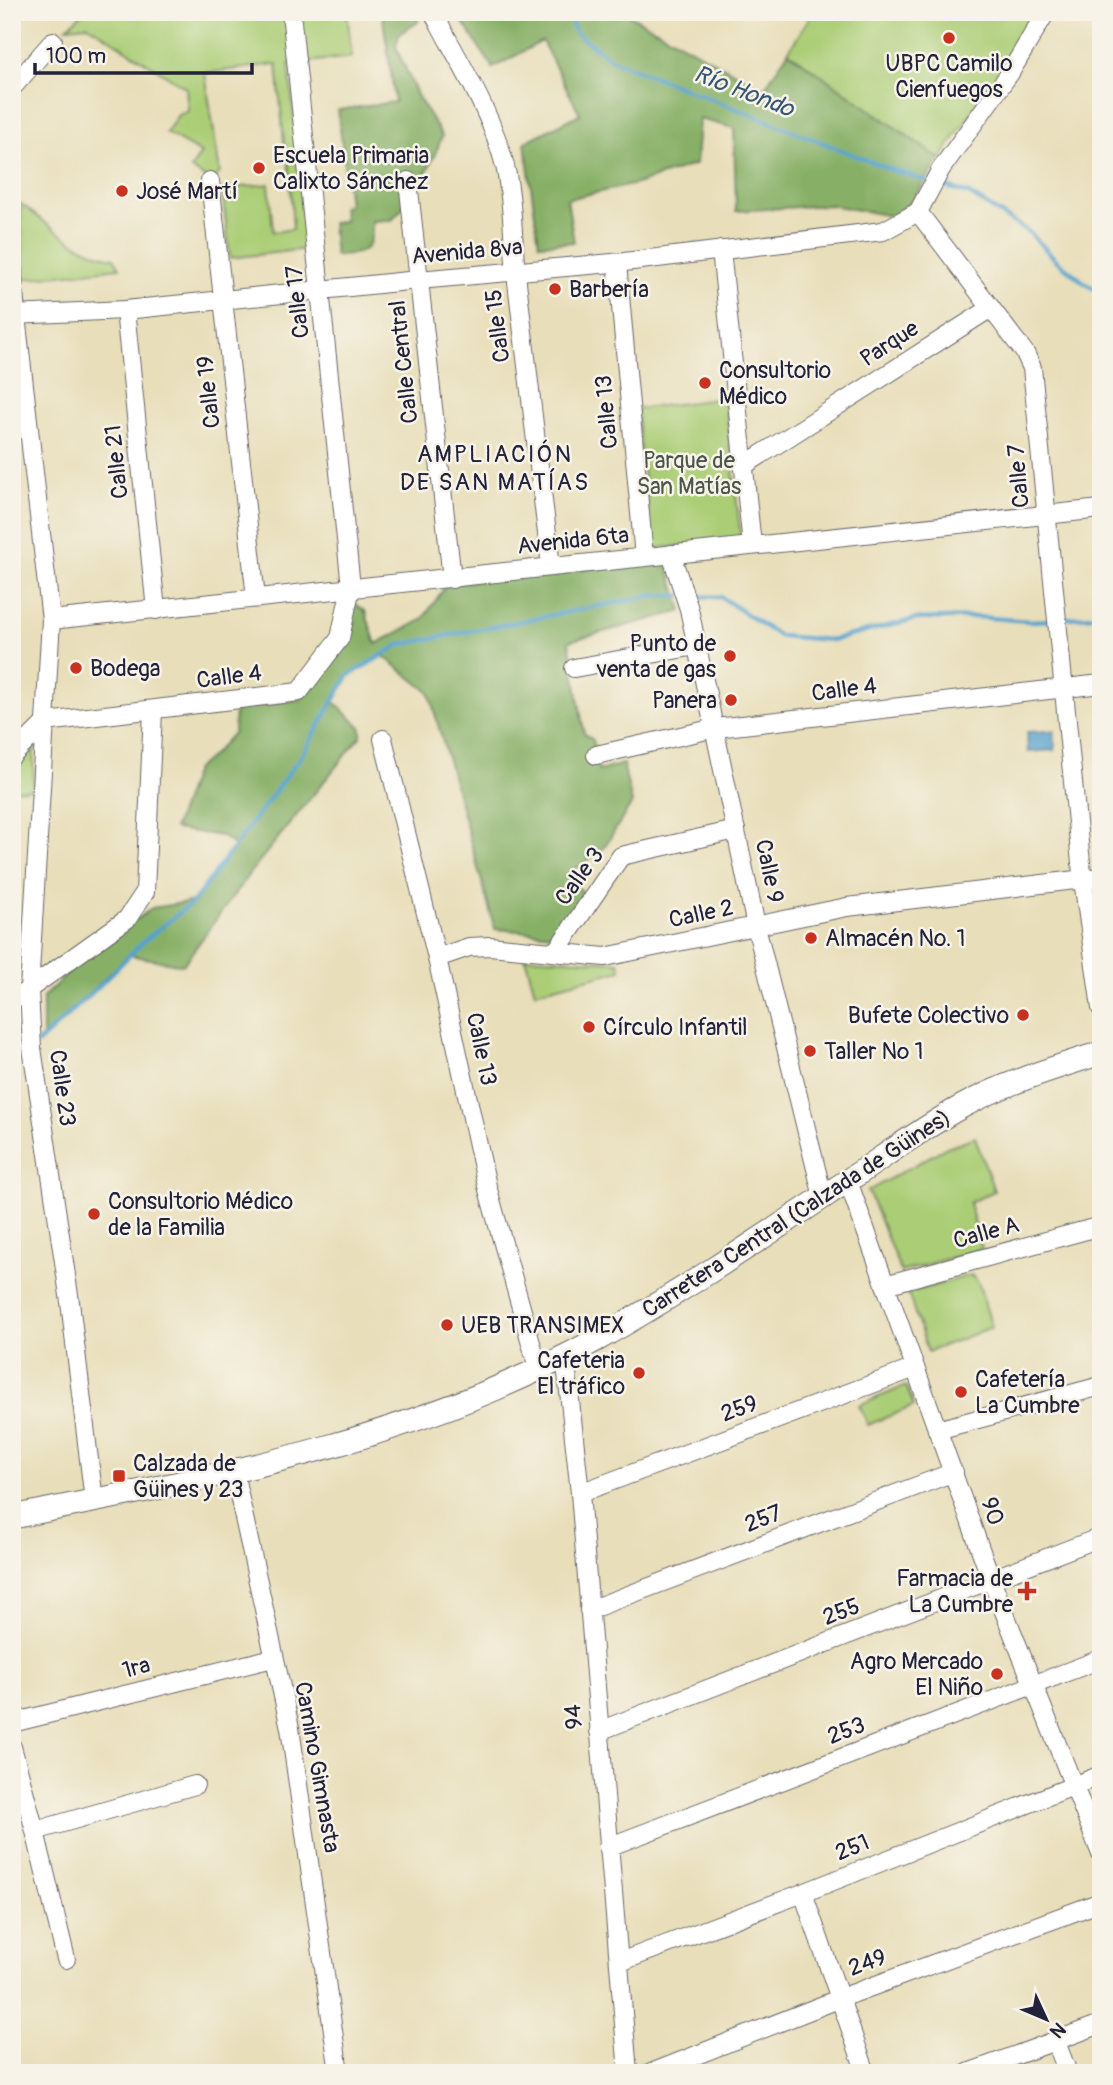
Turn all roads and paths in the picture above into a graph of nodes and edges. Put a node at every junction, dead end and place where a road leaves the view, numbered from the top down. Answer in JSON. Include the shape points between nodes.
{"nodes":[{"id":1,"x":291,"y":12,"type":"edge"},
{"id":2,"x":433,"y":12,"type":"edge"},
{"id":3,"x":1046,"y":12,"type":"edge"},
{"id":4,"x":53,"y":41,"type":"dead end"},
{"id":5,"x":12,"y":88,"type":"edge"},
{"id":6,"x":209,"y":181,"type":"dead end"},
{"id":7,"x":408,"y":181,"type":"dead end"},
{"id":8,"x":918,"y":212,"type":"junction"},
{"id":9,"x":721,"y":250,"type":"junction"},
{"id":10,"x":12,"y":261,"type":"edge"},
{"id":11,"x":617,"y":263,"type":"junction"},
{"id":12,"x":515,"y":271,"type":"junction"},
{"id":13,"x":418,"y":280,"type":"junction"},
{"id":14,"x":320,"y":289,"type":"junction"},
{"id":15,"x":223,"y":300,"type":"junction"},
{"id":16,"x":991,"y":307,"type":"junction"},
{"id":17,"x":125,"y":310,"type":"junction"},
{"id":18,"x":14,"y":315,"type":"edge"},
{"id":19,"x":743,"y":466,"type":"junction"},
{"id":20,"x":1101,"y":509,"type":"edge"},
{"id":21,"x":1046,"y":514,"type":"junction"},
{"id":22,"x":751,"y":545,"type":"junction"},
{"id":23,"x":671,"y":554,"type":"junction"},
{"id":24,"x":643,"y":557,"type":"junction"},
{"id":25,"x":551,"y":567,"type":"junction"},
{"id":26,"x":452,"y":579,"type":"junction"},
{"id":27,"x":351,"y":587,"type":"junction"},
{"id":28,"x":256,"y":598,"type":"junction"},
{"id":29,"x":156,"y":610,"type":"junction"},
{"id":30,"x":51,"y":620,"type":"junction"},
{"id":31,"x":696,"y":646,"type":"junction"},
{"id":32,"x":574,"y":668,"type":"dead end"},
{"id":33,"x":1101,"y":684,"type":"edge"},
{"id":34,"x":1063,"y":688,"type":"junction"},
{"id":35,"x":153,"y":710,"type":"junction"},
{"id":36,"x":47,"y":722,"type":"junction"},
{"id":37,"x":716,"y":728,"type":"junction"},
{"id":38,"x":383,"y":739,"type":"dead end"},
{"id":39,"x":596,"y":755,"type":"dead end"},
{"id":40,"x":12,"y":756,"type":"edge"},
{"id":41,"x":736,"y":831,"type":"junction"},
{"id":42,"x":1092,"y":878,"type":"edge"},
{"id":43,"x":756,"y":926,"type":"junction"},
{"id":44,"x":556,"y":951,"type":"junction"},
{"id":45,"x":437,"y":958,"type":"junction"},
{"id":46,"x":29,"y":990,"type":"junction"},
{"id":47,"x":12,"y":1001,"type":"edge"},
{"id":48,"x":1101,"y":1008,"type":"edge"},
{"id":49,"x":1101,"y":1053,"type":"edge"},
{"id":50,"x":848,"y":1181,"type":"junction"},
{"id":51,"x":823,"y":1197,"type":"junction"},
{"id":52,"x":1101,"y":1226,"type":"edge"},
{"id":53,"x":885,"y":1285,"type":"junction"},
{"id":54,"x":563,"y":1357,"type":"junction"},
{"id":55,"x":538,"y":1368,"type":"junction"},
{"id":56,"x":915,"y":1368,"type":"junction"},
{"id":57,"x":1101,"y":1386,"type":"edge"},
{"id":58,"x":937,"y":1430,"type":"junction"},
{"id":59,"x":234,"y":1472,"type":"junction"},
{"id":60,"x":954,"y":1472,"type":"junction"},
{"id":61,"x":580,"y":1493,"type":"junction"},
{"id":62,"x":94,"y":1501,"type":"junction"},
{"id":63,"x":12,"y":1517,"type":"edge"},
{"id":64,"x":1101,"y":1537,"type":"edge"},
{"id":65,"x":991,"y":1579,"type":"junction"},
{"id":66,"x":589,"y":1610,"type":"junction"},
{"id":67,"x":273,"y":1658,"type":"junction"},
{"id":68,"x":1101,"y":1659,"type":"edge"},
{"id":69,"x":1033,"y":1685,"type":"junction"},
{"id":70,"x":12,"y":1723,"type":"edge"},
{"id":71,"x":599,"y":1731,"type":"junction"},
{"id":72,"x":12,"y":1747,"type":"edge"},
{"id":73,"x":1101,"y":1775,"type":"edge"},
{"id":74,"x":195,"y":1785,"type":"dead end"},
{"id":75,"x":1073,"y":1785,"type":"junction"},
{"id":76,"x":35,"y":1831,"type":"junction"},
{"id":77,"x":608,"y":1847,"type":"junction"},
{"id":78,"x":1101,"y":1854,"type":"edge"},
{"id":79,"x":803,"y":1893,"type":"junction"},
{"id":80,"x":1101,"y":1902,"type":"edge"},
{"id":81,"x":66,"y":1959,"type":"dead end"},
{"id":82,"x":620,"y":1962,"type":"junction"},
{"id":83,"x":841,"y":1998,"type":"junction"},
{"id":84,"x":1101,"y":2024,"type":"edge"},
{"id":85,"x":1056,"y":2042,"type":"junction"},
{"id":86,"x":339,"y":2073,"type":"edge"},
{"id":87,"x":628,"y":2073,"type":"edge"},
{"id":88,"x":651,"y":2073,"type":"edge"},
{"id":89,"x":866,"y":2073,"type":"edge"},
{"id":90,"x":968,"y":2073,"type":"edge"},
{"id":91,"x":1068,"y":2073,"type":"edge"}],
"edges":[{"from":1,"to":14,"type":"street","name":"Calle 17"},
{"from":2,"to":12,"type":"street","name":"Calle 15","via":[[495,132],[511,201]]},
{"from":3,"to":8,"type":"street","via":[[1010,73],[941,169]]},
{"from":4,"to":5,"type":"street"},
{"from":6,"to":15,"type":"street","name":"Calle 19"},
{"from":7,"to":13,"type":"street","name":"Calle Central"},
{"from":8,"to":9,"type":"street","name":"Avenida 8va","via":[[883,231]]},
{"from":8,"to":16,"type":"street","name":"Calle 7"},
{"from":9,"to":11,"type":"street","name":"Avenida 8va"},
{"from":9,"to":19,"type":"street"},
{"from":10,"to":18,"type":"street","name":"Calle 23"},
{"from":11,"to":12,"type":"street","name":"Avenida 8va"},
{"from":11,"to":24,"type":"street","name":"Calle 13"},
{"from":12,"to":13,"type":"street","name":"Avenida 8va"},
{"from":12,"to":25,"type":"street","name":"Calle 15"},
{"from":13,"to":14,"type":"street","name":"Avenida 8va"},
{"from":13,"to":26,"type":"street","name":"Calle Central"},
{"from":14,"to":15,"type":"street","name":"Avenida 8va"},
{"from":14,"to":27,"type":"street","name":"Calle 17"},
{"from":15,"to":17,"type":"street","name":"Avenida 8va"},
{"from":15,"to":28,"type":"street","name":"Calle 19"},
{"from":16,"to":19,"type":"street","name":"Parque"},
{"from":16,"to":21,"type":"street","name":"Calle 7","via":[[1032,368]]},
{"from":17,"to":18,"type":"street","name":"Avenida 8va"},
{"from":17,"to":29,"type":"street","name":"Calle 21"},
{"from":18,"to":30,"type":"street","name":"Calle 23"},
{"from":19,"to":22,"type":"street"},
{"from":20,"to":21,"type":"street","name":"Avenida 6ta"},
{"from":21,"to":22,"type":"street","name":"Avenida 6ta"},
{"from":21,"to":34,"type":"street","name":"Calle 7"},
{"from":22,"to":23,"type":"street","name":"Avenida 6ta"},
{"from":23,"to":24,"type":"street","name":"Avenida 6ta"},
{"from":23,"to":31,"type":"street","name":"Calle 9"},
{"from":24,"to":25,"type":"street","name":"Avenida 6ta"},
{"from":25,"to":26,"type":"street","name":"Avenida 6ta"},
{"from":26,"to":27,"type":"street","name":"Avenida 6ta"},
{"from":27,"to":28,"type":"street","name":"Avenida 6ta"},
{"from":27,"to":35,"type":"street","name":"Calle 4","via":[[340,638],[299,692]]},
{"from":28,"to":29,"type":"street","name":"Avenida 6ta"},
{"from":29,"to":30,"type":"street","name":"Avenida 6ta"},
{"from":30,"to":36,"type":"street","name":"Calle 23"},
{"from":31,"to":32,"type":"street"},
{"from":31,"to":37,"type":"street","name":"Calle 9"},
{"from":33,"to":34,"type":"street","name":"Calle 4"},
{"from":34,"to":37,"type":"street","name":"Calle 4"},
{"from":34,"to":42,"type":"street","name":"Calle 7"},
{"from":35,"to":36,"type":"street","name":"Calle 4"},
{"from":35,"to":46,"type":"street","via":[[145,892],[127,919]]},
{"from":36,"to":40,"type":"street"},
{"from":36,"to":46,"type":"street","name":"Calle 23"},
{"from":37,"to":39,"type":"street","name":"Calle 4"},
{"from":37,"to":41,"type":"street","name":"Calle 9"},
{"from":38,"to":45,"type":"street","name":"Calle 13"},
{"from":41,"to":43,"type":"street","name":"Calle 9"},
{"from":41,"to":44,"type":"street","name":"Calle 3","via":[[621,856]]},
{"from":42,"to":43,"type":"street","name":"Calle 2","via":[[848,907]]},
{"from":42,"to":48,"type":"street","name":"Calle 7"},
{"from":43,"to":44,"type":"street","name":"Calle 2","via":[[604,957]]},
{"from":43,"to":51,"type":"street","name":"Calle 9"},
{"from":44,"to":45,"type":"street","name":"Calle 2","via":[[469,947]]},
{"from":45,"to":55,"type":"street","name":"Calle 13","via":[[487,1186]]},
{"from":46,"to":47,"type":"street"},
{"from":46,"to":62,"type":"street","name":"Calle 23","via":[[32,1048]]},
{"from":49,"to":50,"type":"main road","name":"Carretera Central (Calzada de Güines)","via":[[962,1106]]},
{"from":50,"to":51,"type":"main road","name":"Carretera Central (Calzada de Güines)"},
{"from":50,"to":53,"type":"street","name":"90"},
{"from":51,"to":54,"type":"main road","name":"Carretera Central (Calzada de Güines)","via":[[666,1299]]},
{"from":52,"to":53,"type":"street","name":"Calle A"},
{"from":53,"to":56,"type":"street","name":"90"},
{"from":54,"to":55,"type":"main road","name":"Carretera Central (Calzada de Güines)"},
{"from":54,"to":61,"type":"street","name":"94"},
{"from":55,"to":59,"type":"main road","name":"Carretera Central (Calzada de Güines)","via":[[457,1405],[376,1434]]},
{"from":56,"to":58,"type":"street","name":"90"},
{"from":56,"to":61,"type":"street","name":"259"},
{"from":57,"to":58,"type":"street"},
{"from":58,"to":60,"type":"street","name":"90"},
{"from":59,"to":62,"type":"main road","name":"Carretera Central (Calzada de Güines)"},
{"from":59,"to":67,"type":"street","name":"Camino Gimnasta"},
{"from":60,"to":65,"type":"street","name":"90"},
{"from":60,"to":66,"type":"street","name":"257"},
{"from":61,"to":66,"type":"street","name":"94"},
{"from":62,"to":63,"type":"main road","name":"Carretera Central (Calzada de Güines)"},
{"from":64,"to":65,"type":"street","name":"255"},
{"from":65,"to":69,"type":"street","name":"90"},
{"from":65,"to":71,"type":"street","name":"255"},
{"from":66,"to":71,"type":"street","name":"94"},
{"from":67,"to":70,"type":"street","name":"1ra"},
{"from":67,"to":86,"type":"street","name":"Camino Gimnasta","via":[[289,1728]]},
{"from":68,"to":69,"type":"street","name":"253"},
{"from":69,"to":75,"type":"street","name":"90"},
{"from":69,"to":77,"type":"street","name":"253"},
{"from":71,"to":77,"type":"street","name":"94"},
{"from":72,"to":76,"type":"street"},
{"from":73,"to":75,"type":"street","name":"251"},
{"from":74,"to":76,"type":"street"},
{"from":75,"to":78,"type":"street","name":"90"},
{"from":75,"to":79,"type":"street","name":"251"},
{"from":76,"to":81,"type":"street"},
{"from":77,"to":82,"type":"street","name":"94"},
{"from":79,"to":82,"type":"street","name":"251"},
{"from":79,"to":83,"type":"street"},
{"from":80,"to":83,"type":"street","name":"249"},
{"from":82,"to":87,"type":"street","name":"94"},
{"from":83,"to":88,"type":"street","name":"249"},
{"from":83,"to":89,"type":"street"},
{"from":84,"to":85,"type":"street"},
{"from":85,"to":90,"type":"street"},
{"from":85,"to":91,"type":"street"}]}
